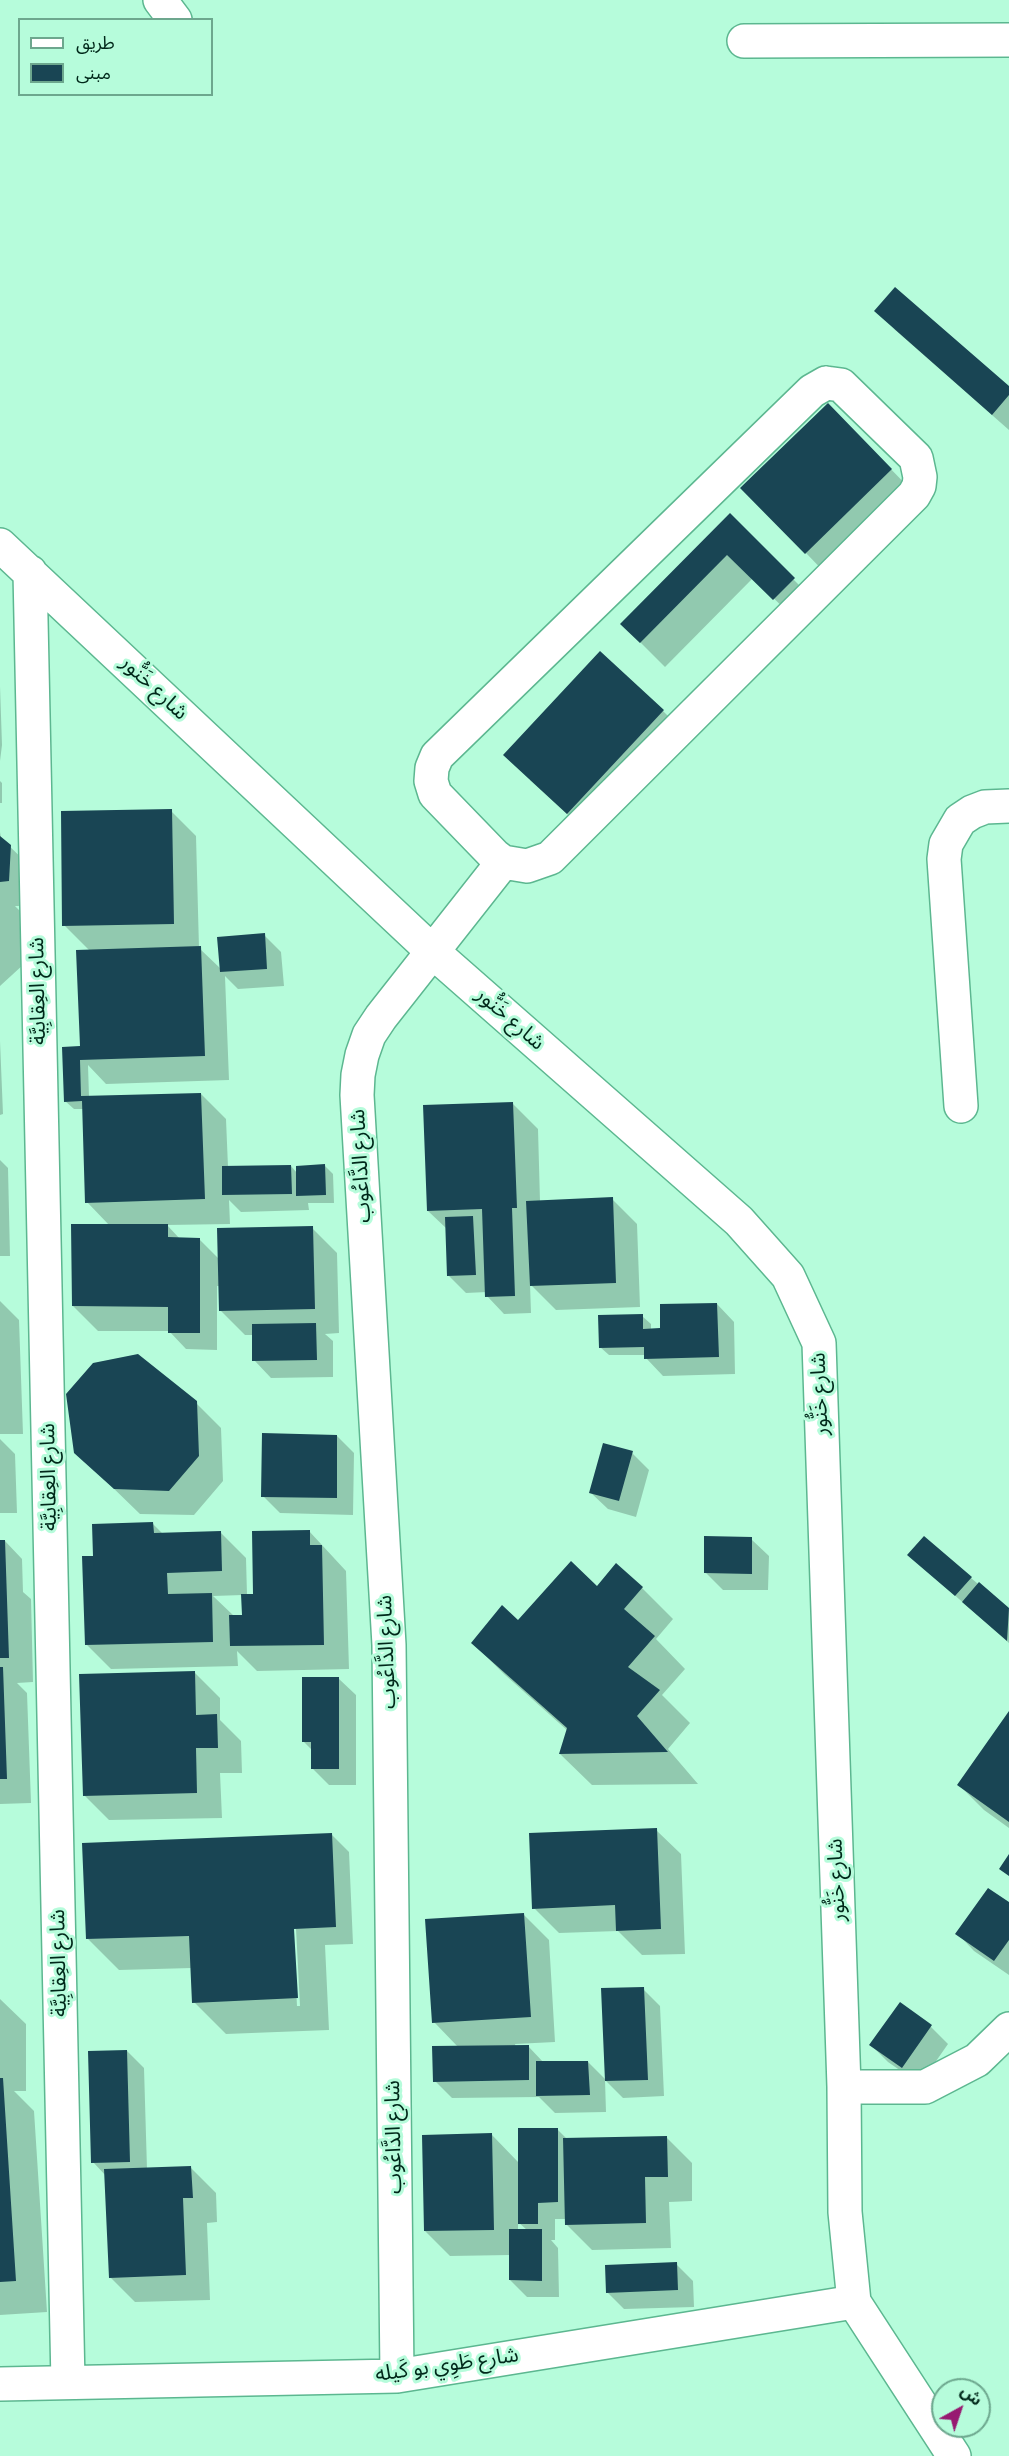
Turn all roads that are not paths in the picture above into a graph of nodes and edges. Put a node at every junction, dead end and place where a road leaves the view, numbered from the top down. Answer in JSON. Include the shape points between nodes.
{"nodes":[{"id":1,"x":160,"y":0,"type":"edge"},
{"id":2,"x":174,"y":18,"type":"edge"},
{"id":3,"x":1009,"y":40,"type":"edge"},
{"id":4,"x":744,"y":41,"type":"dead end"},
{"id":5,"x":0,"y":545,"type":"edge"},
{"id":6,"x":30,"y":572,"type":"junction"},
{"id":7,"x":1009,"y":806,"type":"edge"},
{"id":8,"x":503,"y":862,"type":"junction"},
{"id":9,"x":434,"y":952,"type":"junction"},
{"id":10,"x":961,"y":1106,"type":"dead end"},
{"id":11,"x":1009,"y":2029,"type":"edge"},
{"id":12,"x":844,"y":2087,"type":"junction"},
{"id":13,"x":854,"y":2302,"type":"junction"},
{"id":14,"x":397,"y":2376,"type":"junction"},
{"id":15,"x":68,"y":2382,"type":"junction"},
{"id":16,"x":0,"y":2384,"type":"edge"},
{"id":17,"x":954,"y":2456,"type":"edge"}],
"edges":[{"from":1,"to":2,"type":"street"},
{"from":3,"to":4,"type":"street"},
{"from":5,"to":6,"type":"street","name":"شارع خَنُّور"},
{"from":6,"to":9,"type":"street","name":"شارع خَنُّور"},
{"from":6,"to":15,"type":"street","name":"شارع العِقابِيَّة"},
{"from":7,"to":10,"type":"street","via":[[972,812],[960,820],[946,844]]},
{"from":8,"to":8,"type":"street","via":[[527,866],[550,858],[914,495],[920,477],[916,458],[841,386],[825,383],[812,391],[437,756],[431,781],[435,794]]},
{"from":8,"to":9,"type":"street","name":"شارع الدَّاعُوب"},
{"from":9,"to":12,"type":"street","name":"شارع خَنُّور","via":[[739,1221],[788,1276],[819,1342]]},
{"from":9,"to":14,"type":"street","name":"شارع الدَّاعُوب","via":[[369,1035],[357,1095],[389,1646]]},
{"from":11,"to":12,"type":"street","via":[[977,2060],[925,2086]]},
{"from":12,"to":13,"type":"street","name":"شارع خَنُّور","via":[[845,2212]]},
{"from":13,"to":14,"type":"street","name":"شارع طَوِي بو كَيله"},
{"from":13,"to":17,"type":"street","name":"شارع خَنُّور"},
{"from":14,"to":15,"type":"street","name":"شارع طَوِي بو كَيله"},
{"from":15,"to":16,"type":"street","name":"شارع طَوِي بو كَيله"}]}
